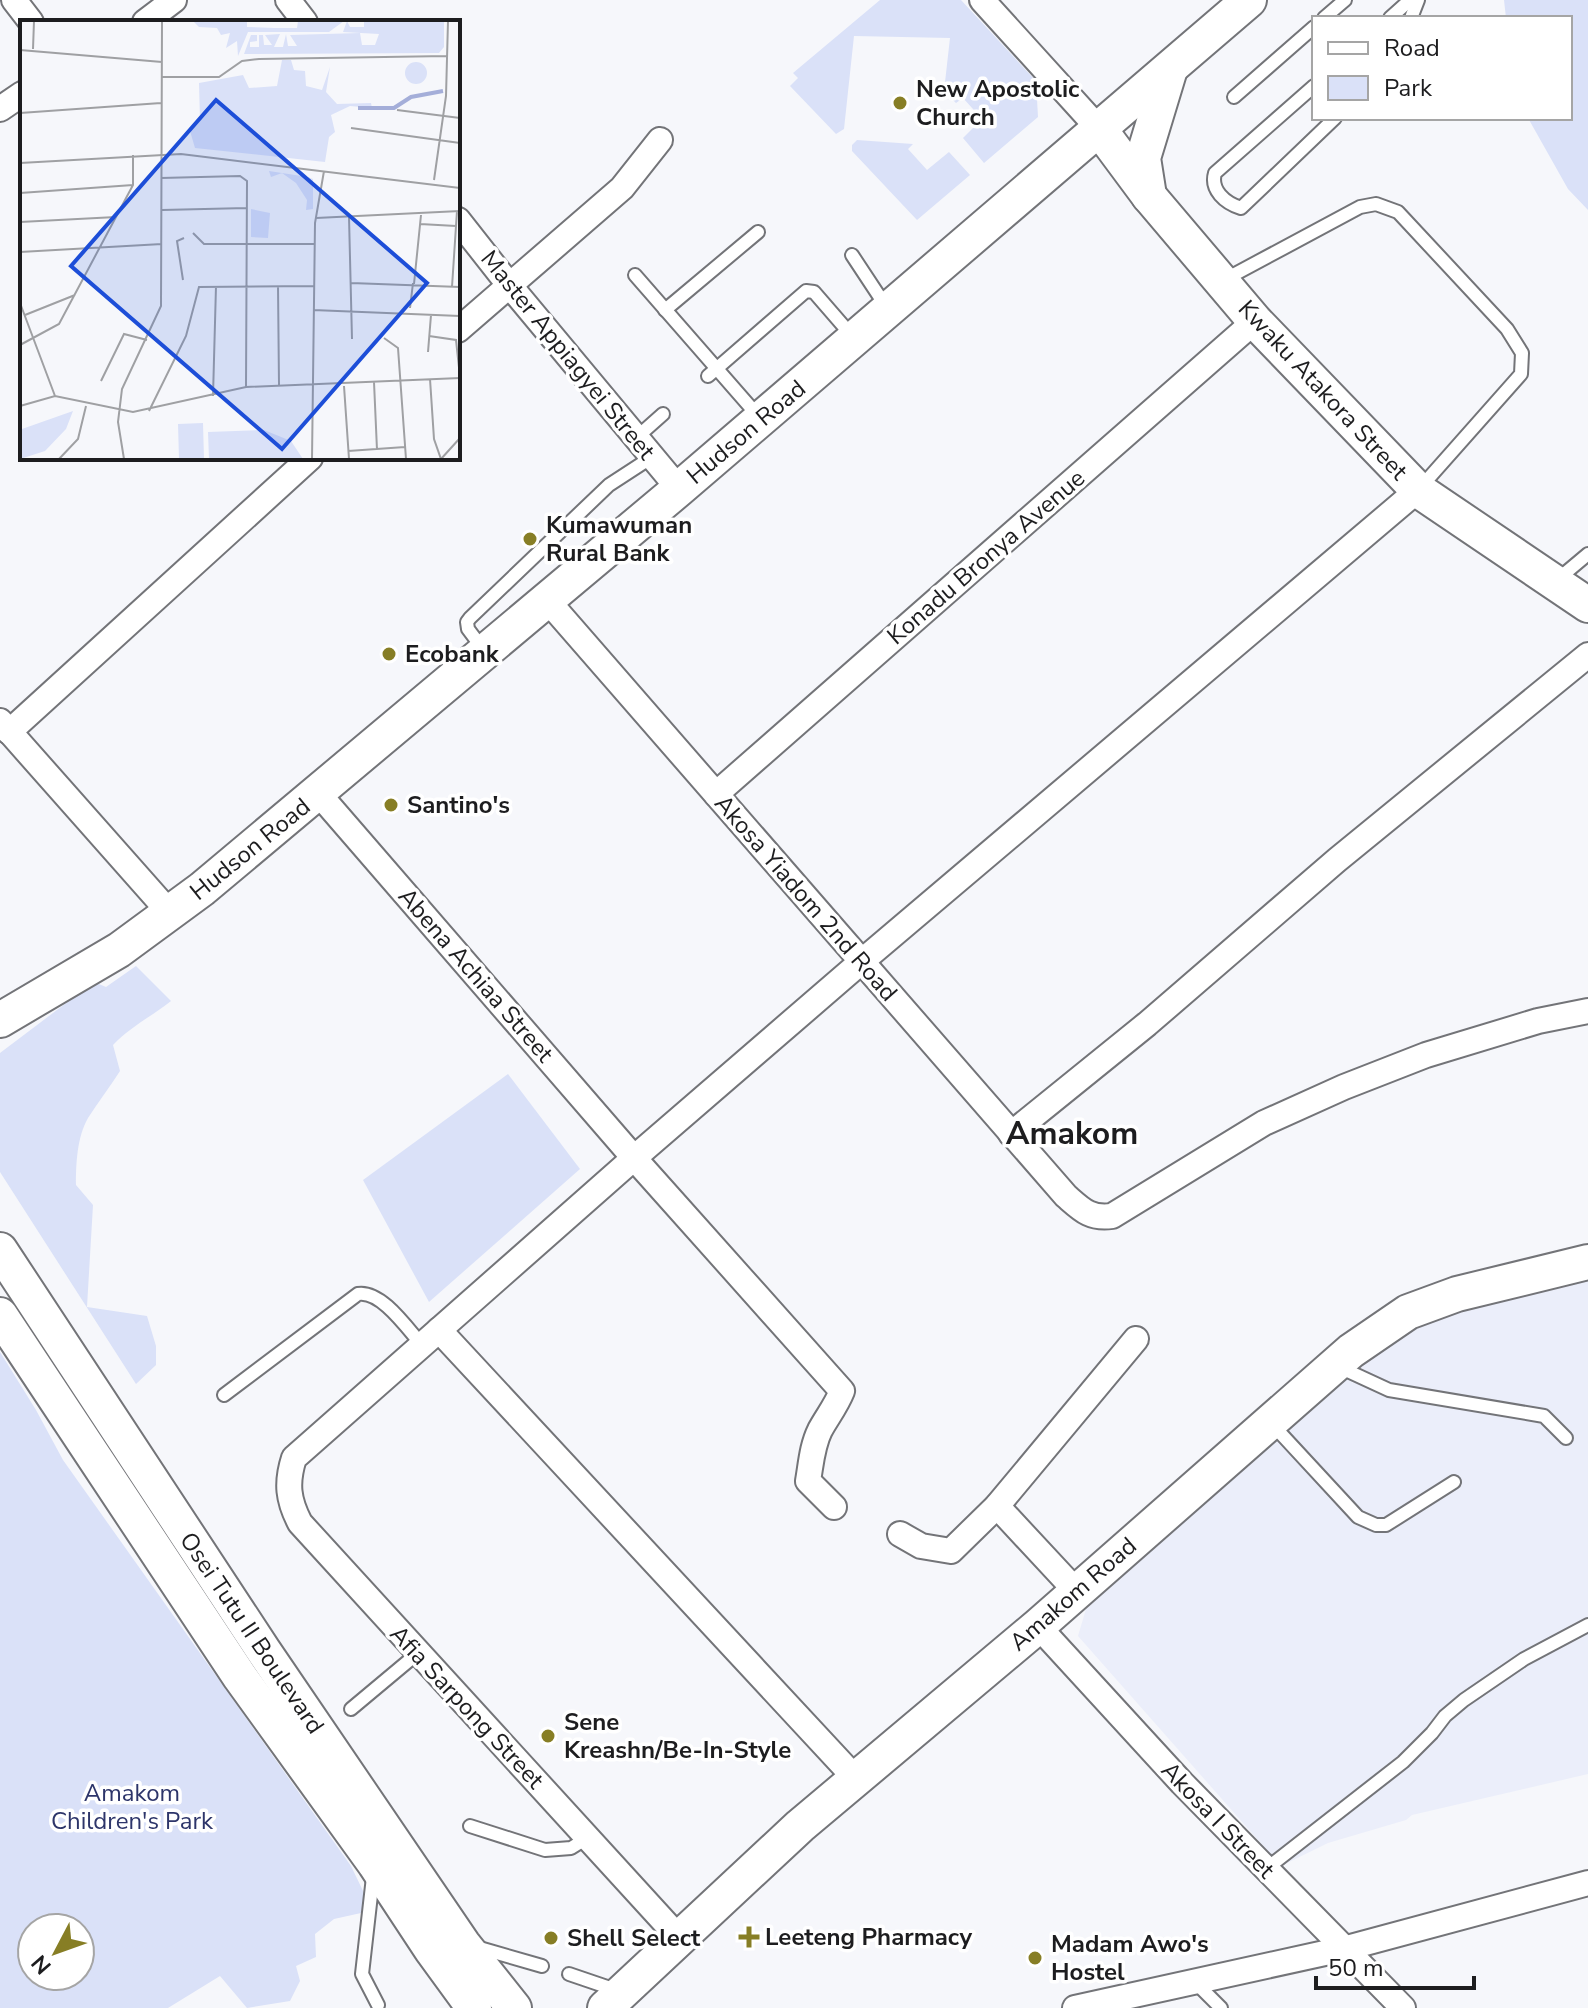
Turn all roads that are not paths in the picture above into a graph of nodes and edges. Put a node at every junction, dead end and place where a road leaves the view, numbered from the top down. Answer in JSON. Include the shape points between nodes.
{"nodes":[{"id":1,"x":14,"y":0,"type":"edge"},
{"id":2,"x":174,"y":0,"type":"edge"},
{"id":3,"x":288,"y":0,"type":"edge"},
{"id":4,"x":982,"y":0,"type":"edge"},
{"id":5,"x":1249,"y":0,"type":"edge"},
{"id":6,"x":1345,"y":0,"type":"edge"},
{"id":7,"x":1410,"y":0,"type":"edge"},
{"id":8,"x":1326,"y":16,"type":"edge"},
{"id":9,"x":1392,"y":16,"type":"edge"},
{"id":10,"x":29,"y":20,"type":"edge"},
{"id":11,"x":148,"y":20,"type":"edge"},
{"id":12,"x":303,"y":20,"type":"edge"},
{"id":13,"x":1312,"y":29,"type":"edge"},
{"id":14,"x":1171,"y":65,"type":"junction"},
{"id":15,"x":1312,"y":88,"type":"edge"},
{"id":16,"x":20,"y":95,"type":"edge"},
{"id":17,"x":1234,"y":97,"type":"dead end"},
{"id":18,"x":0,"y":109,"type":"edge"},
{"id":19,"x":1333,"y":120,"type":"edge"},
{"id":20,"x":1100,"y":130,"type":"junction"},
{"id":21,"x":660,"y":140,"type":"dead end"},
{"id":22,"x":1149,"y":196,"type":"junction"},
{"id":23,"x":460,"y":223,"type":"edge"},
{"id":24,"x":758,"y":232,"type":"dead end"},
{"id":25,"x":852,"y":255,"type":"dead end"},
{"id":26,"x":635,"y":275,"type":"dead end"},
{"id":27,"x":1222,"y":281,"type":"junction"},
{"id":28,"x":510,"y":286,"type":"junction"},
{"id":29,"x":665,"y":310,"type":"junction"},
{"id":30,"x":889,"y":310,"type":"junction"},
{"id":31,"x":1255,"y":321,"type":"junction"},
{"id":32,"x":460,"y":328,"type":"edge"},
{"id":33,"x":855,"y":339,"type":"junction"},
{"id":34,"x":712,"y":372,"type":"junction"},
{"id":35,"x":663,"y":414,"type":"dead end"},
{"id":36,"x":761,"y":419,"type":"junction"},
{"id":37,"x":636,"y":438,"type":"junction"},
{"id":38,"x":652,"y":457,"type":"junction"},
{"id":39,"x":308,"y":460,"type":"edge"},
{"id":40,"x":679,"y":489,"type":"junction"},
{"id":41,"x":1418,"y":490,"type":"junction"},
{"id":42,"x":1588,"y":554,"type":"edge"},
{"id":43,"x":1554,"y":583,"type":"junction"},
{"id":44,"x":547,"y":600,"type":"junction"},
{"id":45,"x":1588,"y":605,"type":"edge"},
{"id":46,"x":485,"y":652,"type":"junction"},
{"id":47,"x":1588,"y":655,"type":"edge"},
{"id":48,"x":5,"y":727,"type":"edge"},
{"id":49,"x":318,"y":793,"type":"junction"},
{"id":50,"x":716,"y":794,"type":"junction"},
{"id":51,"x":170,"y":913,"type":"junction"},
{"id":52,"x":861,"y":962,"type":"junction"},
{"id":53,"x":1588,"y":1011,"type":"edge"},
{"id":54,"x":0,"y":1020,"type":"edge"},
{"id":55,"x":1011,"y":1134,"type":"junction"},
{"id":56,"x":634,"y":1158,"type":"junction"},
{"id":57,"x":0,"y":1250,"type":"edge"},
{"id":58,"x":1588,"y":1262,"type":"edge"},
{"id":59,"x":0,"y":1315,"type":"edge"},
{"id":60,"x":431,"y":1337,"type":"junction"},
{"id":61,"x":1136,"y":1339,"type":"dead end"},
{"id":62,"x":1334,"y":1365,"type":"junction"},
{"id":63,"x":224,"y":1395,"type":"dead end"},
{"id":64,"x":1269,"y":1422,"type":"junction"},
{"id":65,"x":1566,"y":1438,"type":"dead end"},
{"id":66,"x":1454,"y":1482,"type":"dead end"},
{"id":67,"x":997,"y":1506,"type":"junction"},
{"id":68,"x":834,"y":1507,"type":"dead end"},
{"id":69,"x":900,"y":1534,"type":"dead end"},
{"id":70,"x":1077,"y":1592,"type":"junction"},
{"id":71,"x":1588,"y":1625,"type":"edge"},
{"id":72,"x":1038,"y":1626,"type":"junction"},
{"id":73,"x":418,"y":1653,"type":"junction"},
{"id":74,"x":351,"y":1709,"type":"dead end"},
{"id":75,"x":856,"y":1779,"type":"junction"},
{"id":76,"x":470,"y":1826,"type":"dead end"},
{"id":77,"x":587,"y":1838,"type":"junction"},
{"id":78,"x":375,"y":1864,"type":"junction"},
{"id":79,"x":1266,"y":1869,"type":"junction"},
{"id":80,"x":1588,"y":1883,"type":"edge"},
{"id":81,"x":681,"y":1940,"type":"junction"},
{"id":82,"x":447,"y":1946,"type":"junction"},
{"id":83,"x":1343,"y":1949,"type":"junction"},
{"id":84,"x":542,"y":1966,"type":"dead end"},
{"id":85,"x":569,"y":1974,"type":"dead end"},
{"id":86,"x":1194,"y":1982,"type":"junction"},
{"id":87,"x":612,"y":2003,"type":"edge"},
{"id":88,"x":1114,"y":2004,"type":"edge"},
{"id":89,"x":378,"y":2005,"type":"dead end"},
{"id":90,"x":456,"y":2008,"type":"edge"},
{"id":91,"x":474,"y":2008,"type":"edge"},
{"id":92,"x":514,"y":2008,"type":"edge"},
{"id":93,"x":1075,"y":2008,"type":"edge"},
{"id":94,"x":1221,"y":2008,"type":"edge"},
{"id":95,"x":1403,"y":2008,"type":"edge"}],
"edges":[{"from":1,"to":10,"type":"street"},
{"from":2,"to":11,"type":"street"},
{"from":3,"to":12,"type":"street"},
{"from":4,"to":20,"type":"street"},
{"from":5,"to":14,"type":"street","name":"Hudson Road"},
{"from":6,"to":8,"type":"lane"},
{"from":7,"to":9,"type":"lane"},
{"from":13,"to":17,"type":"lane"},
{"from":14,"to":20,"type":"street","name":"Hudson Road"},
{"from":14,"to":22,"type":"street","via":[[1143,158]]},
{"from":15,"to":19,"type":"lane","via":[[1215,173],[1214,188],[1241,208]]},
{"from":16,"to":18,"type":"street"},
{"from":20,"to":22,"type":"street","name":"Kwaku Atakora Street"},
{"from":20,"to":30,"type":"street","name":"Hudson Road"},
{"from":21,"to":28,"type":"street","via":[[622,188]]},
{"from":22,"to":27,"type":"street","name":"Kwaku Atakora Street"},
{"from":23,"to":28,"type":"street","name":"Master Appiagyei Street"},
{"from":24,"to":29,"type":"lane"},
{"from":25,"to":30,"type":"lane"},
{"from":26,"to":29,"type":"lane"},
{"from":27,"to":31,"type":"street","name":"Kwaku Atakora Street"},
{"from":27,"to":41,"type":"lane","via":[[1360,207],[1376,204],[1398,212],[1418,233],[1507,329],[1522,353],[1521,374]]},
{"from":28,"to":32,"type":"street"},
{"from":28,"to":37,"type":"street","name":"Master Appiagyei Street"},
{"from":29,"to":34,"type":"lane"},
{"from":30,"to":33,"type":"street","name":"Hudson Road"},
{"from":31,"to":41,"type":"street","name":"Kwaku Atakora Street"},
{"from":31,"to":50,"type":"street","name":"Konadu Bronya Avenue"},
{"from":33,"to":34,"type":"lane","via":[[814,292],[806,291]]},
{"from":33,"to":36,"type":"street","name":"Hudson Road"},
{"from":34,"to":36,"type":"lane"},
{"from":35,"to":37,"type":"lane"},
{"from":36,"to":40,"type":"street","name":"Hudson Road"},
{"from":37,"to":38,"type":"street","name":"Master Appiagyei Street"},
{"from":38,"to":40,"type":"street","name":"Master Appiagyei Street"},
{"from":38,"to":46,"type":"lane","via":[[609,485],[470,618],[468,629]]},
{"from":39,"to":48,"type":"street"},
{"from":40,"to":44,"type":"street","name":"Hudson Road"},
{"from":41,"to":43,"type":"street","name":"Kwaku Atakora Street"},
{"from":41,"to":52,"type":"street"},
{"from":42,"to":43,"type":"lane"},
{"from":43,"to":45,"type":"street","name":"Kwaku Atakora Street"},
{"from":44,"to":46,"type":"street","name":"Hudson Road"},
{"from":44,"to":50,"type":"street","name":"Akosa Yiadom 2nd Road"},
{"from":46,"to":49,"type":"street","name":"Hudson Road"},
{"from":47,"to":55,"type":"street"},
{"from":48,"to":51,"type":"street"},
{"from":49,"to":51,"type":"street","name":"Hudson Road"},
{"from":49,"to":56,"type":"street","name":"Abena Achiaa Street"},
{"from":50,"to":52,"type":"street","name":"Akosa Yiadom 2nd Road"},
{"from":51,"to":54,"type":"street","name":"Hudson Road","via":[[119,950]]},
{"from":52,"to":55,"type":"street","name":"Akosa Yiadom 2nd Road"},
{"from":52,"to":56,"type":"street"},
{"from":53,"to":55,"type":"street","name":"Akosa Yiadom 2nd Road","via":[[1426,1055],[1344,1087],[1264,1123],[1112,1216],[1084,1212]]},
{"from":56,"to":60,"type":"street"},
{"from":56,"to":68,"type":"street","name":"Abena Achiaa Street","via":[[842,1391],[820,1430],[808,1481]]},
{"from":57,"to":82,"type":"street","name":"Osei Tutu II Boulevard","via":[[263,1650]]},
{"from":58,"to":62,"type":"street","name":"Amakom Road","via":[[1457,1294],[1408,1312]]},
{"from":59,"to":78,"type":"street","name":"Osei Tutu II Boulevard","via":[[240,1677]]},
{"from":60,"to":63,"type":"lane","via":[[378,1297],[358,1294]]},
{"from":60,"to":73,"type":"street","name":"Afia Sarpong Street","via":[[294,1458],[288,1477],[289,1501],[300,1523]]},
{"from":60,"to":75,"type":"street"},
{"from":61,"to":67,"type":"street"},
{"from":62,"to":64,"type":"street","name":"Amakom Road"},
{"from":62,"to":65,"type":"lane","via":[[1389,1390],[1544,1416]]},
{"from":64,"to":66,"type":"lane","via":[[1367,1522],[1386,1525]]},
{"from":64,"to":70,"type":"street","name":"Amakom Road"},
{"from":67,"to":69,"type":"street","via":[[951,1551],[921,1546]]},
{"from":67,"to":70,"type":"street"},
{"from":70,"to":72,"type":"street","name":"Amakom Road"},
{"from":71,"to":79,"type":"lane","via":[[1524,1659],[1464,1700],[1403,1762]]},
{"from":72,"to":75,"type":"street","name":"Amakom Road"},
{"from":72,"to":79,"type":"street","name":"Akosa I Street"},
{"from":73,"to":74,"type":"lane"},
{"from":73,"to":77,"type":"street","name":"Afia Sarpong Street"},
{"from":75,"to":81,"type":"street","name":"Amakom Road"},
{"from":76,"to":77,"type":"lane","via":[[545,1850],[571,1848]]},
{"from":77,"to":81,"type":"street","name":"Afia Sarpong Street"},
{"from":78,"to":82,"type":"street","name":"Osei Tutu II Boulevard"},
{"from":78,"to":89,"type":"lane","via":[[362,1974]]},
{"from":79,"to":83,"type":"street","name":"Akosa I Street"},
{"from":80,"to":83,"type":"street"},
{"from":81,"to":87,"type":"street","name":"Amakom Road"},
{"from":82,"to":84,"type":"lane"},
{"from":82,"to":90,"type":"street"},
{"from":82,"to":91,"type":"street","name":"Osei Tutu II Boulevard"},
{"from":82,"to":92,"type":"street","name":"Osei Tutu II Boulevard"},
{"from":83,"to":86,"type":"street"},
{"from":83,"to":95,"type":"street","name":"Akosa I Street"},
{"from":85,"to":87,"type":"lane"},
{"from":86,"to":88,"type":"street"},
{"from":86,"to":94,"type":"lane"},
{"from":88,"to":93,"type":"street"}]}
